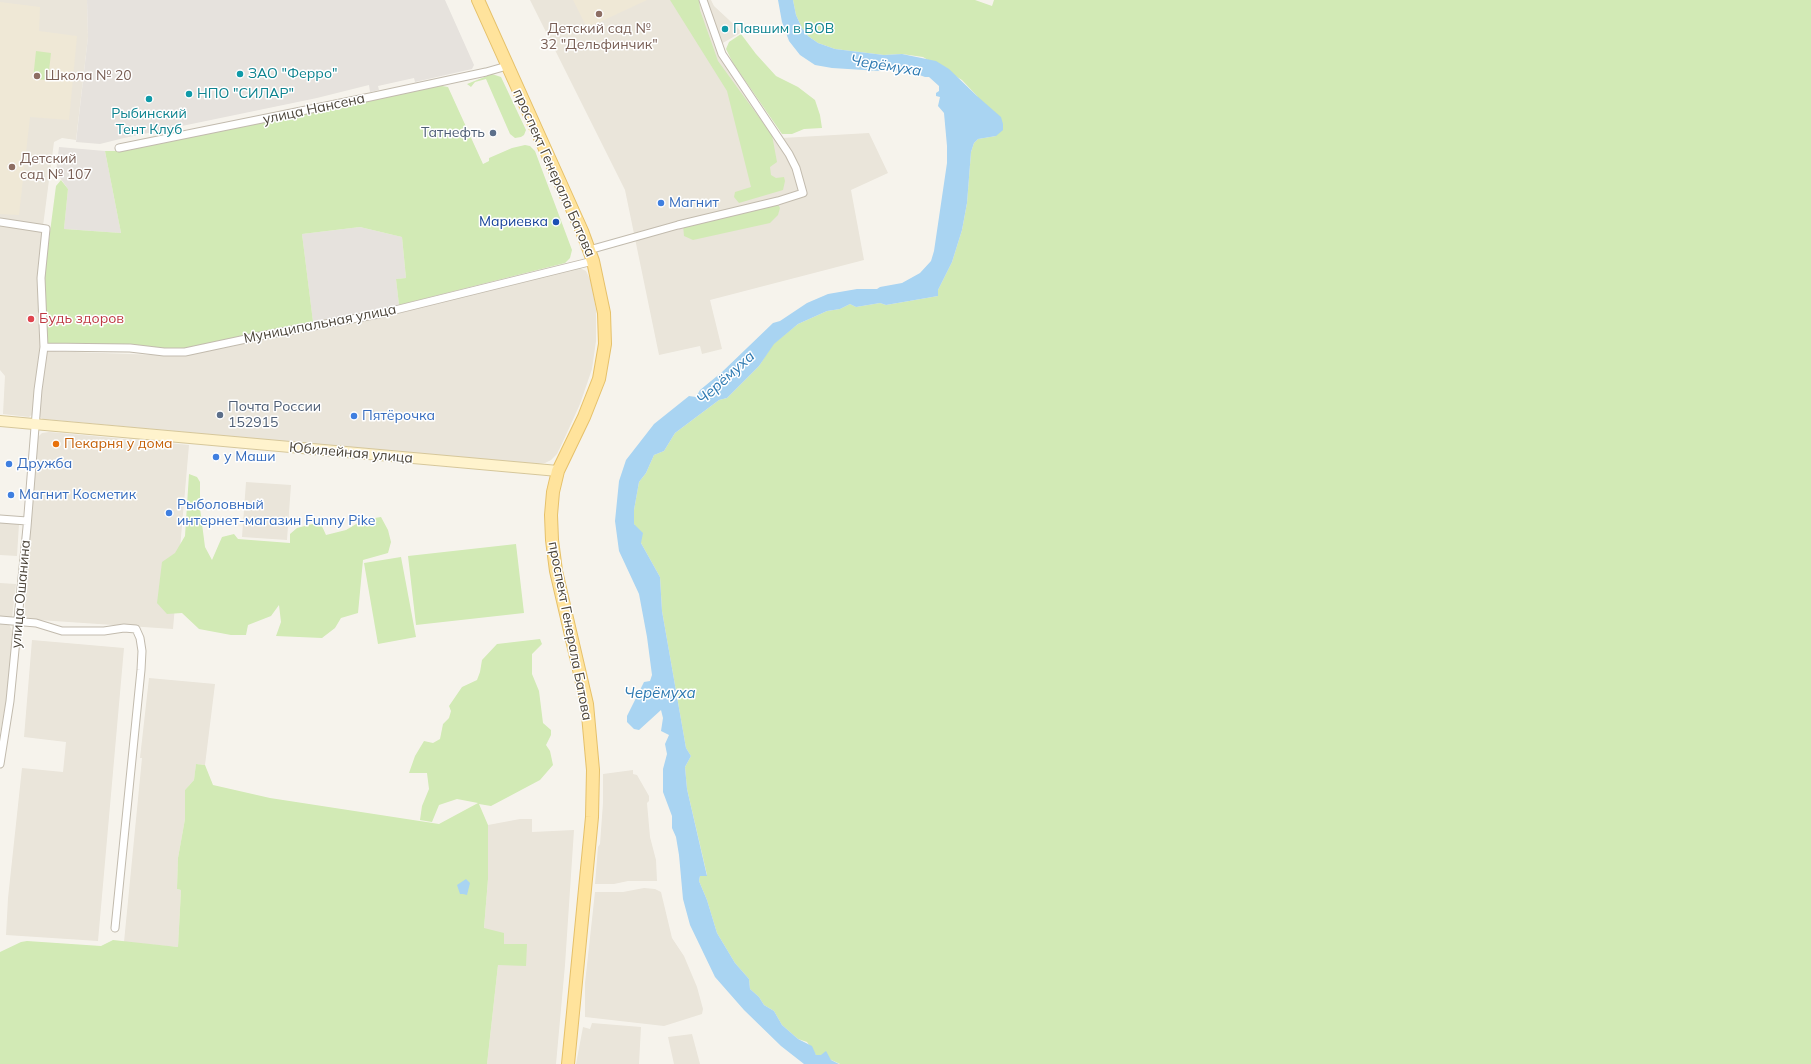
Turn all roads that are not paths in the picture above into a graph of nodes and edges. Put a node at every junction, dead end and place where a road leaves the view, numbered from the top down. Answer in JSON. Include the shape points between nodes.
{"nodes":[{"id":1,"x":478,"y":0,"type":"edge"},
{"id":2,"x":703,"y":0,"type":"edge"},
{"id":3,"x":507,"y":66,"type":"junction"},
{"id":4,"x":119,"y":148,"type":"dead end"},
{"id":5,"x":0,"y":222,"type":"edge"},
{"id":6,"x":591,"y":255,"type":"junction"},
{"id":7,"x":44,"y":347,"type":"junction"},
{"id":8,"x":0,"y":421,"type":"edge"},
{"id":9,"x":35,"y":424,"type":"junction"},
{"id":10,"x":558,"y":471,"type":"junction"},
{"id":11,"x":0,"y":519,"type":"edge"},
{"id":12,"x":27,"y":521,"type":"junction"},
{"id":13,"x":0,"y":620,"type":"edge"},
{"id":14,"x":18,"y":621,"type":"junction"},
{"id":15,"x":0,"y":764,"type":"edge"},
{"id":16,"x":115,"y":928,"type":"dead end"},
{"id":17,"x":568,"y":1064,"type":"edge"}],
"edges":[{"from":1,"to":3,"type":"main road","name":"проспект Генерала Батова"},
{"from":2,"to":6,"type":"street","name":"Муниципальная улица","via":[[722,54],[789,154],[803,193],[678,224]]},
{"from":3,"to":4,"type":"street","name":"улица Нансена","via":[[370,97]]},
{"from":3,"to":6,"type":"main road","name":"проспект Генерала Батова"},
{"from":5,"to":7,"type":"street","name":"улица Ошанина","via":[[46,229],[41,278]]},
{"from":6,"to":7,"type":"street","name":"Муниципальная улица","via":[[378,314],[185,352],[130,348]]},
{"from":6,"to":10,"type":"main road","name":"проспект Генерала Батова","via":[[604,313],[604,356],[600,379]]},
{"from":7,"to":9,"type":"street","name":"улица Ошанина"},
{"from":8,"to":9,"type":"street","name":"Юбилейная улица"},
{"from":9,"to":10,"type":"street","name":"Юбилейная улица"},
{"from":9,"to":12,"type":"street","name":"улица Ошанина"},
{"from":10,"to":17,"type":"main road","name":"проспект Генерала Батова","via":[[551,515],[553,554],[587,704],[592,763],[592,817]]},
{"from":11,"to":12,"type":"street"},
{"from":12,"to":14,"type":"street","name":"улица Ошанина"},
{"from":13,"to":14,"type":"street"},
{"from":14,"to":15,"type":"street","name":"улица Ошанина","via":[[10,701]]},
{"from":14,"to":16,"type":"street","via":[[36,623],[62,631],[136,629],[141,644],[141,670]]}]}
